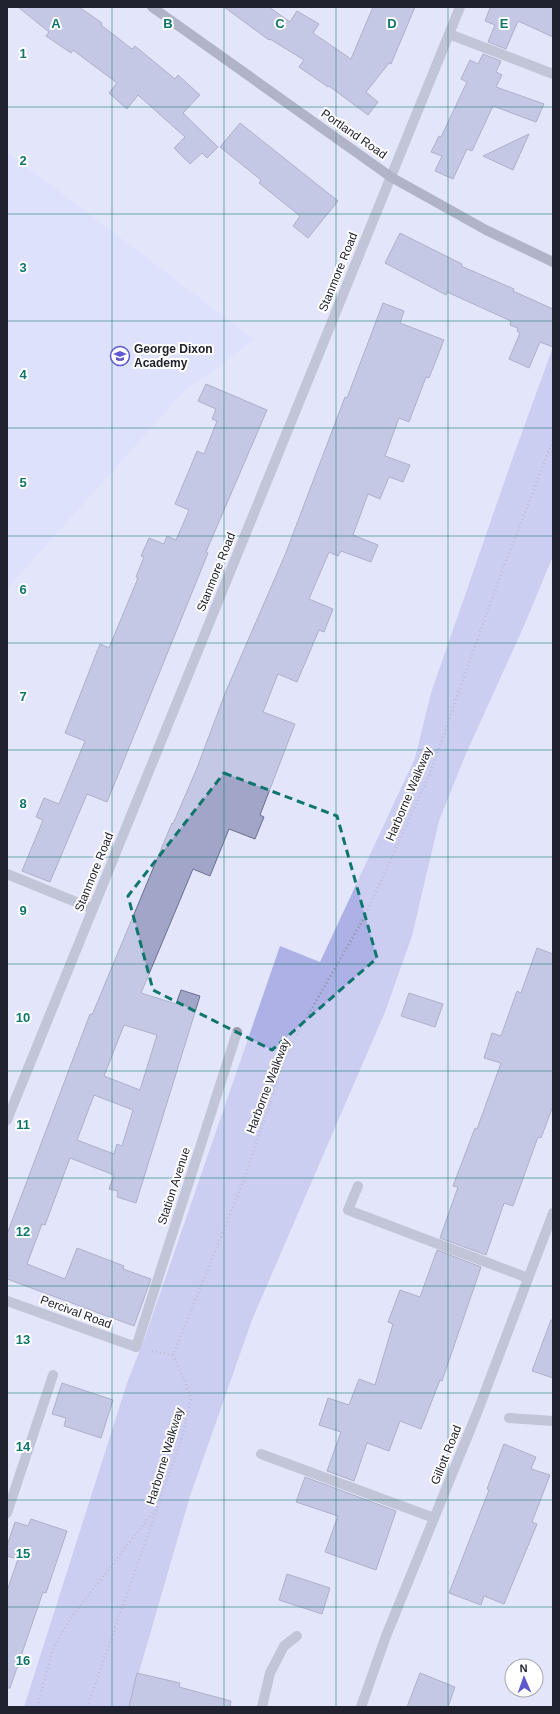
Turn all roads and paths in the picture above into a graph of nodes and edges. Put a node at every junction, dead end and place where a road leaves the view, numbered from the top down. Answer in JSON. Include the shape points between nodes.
{"nodes":[{"id":1,"x":152,"y":7,"type":"edge"},
{"id":2,"x":460,"y":7,"type":"edge"},
{"id":3,"x":449,"y":34,"type":"junction"},
{"id":4,"x":553,"y":74,"type":"edge"},
{"id":5,"x":390,"y":177,"type":"junction"},
{"id":6,"x":553,"y":262,"type":"edge"},
{"id":7,"x":553,"y":440,"type":"edge"},
{"id":8,"x":7,"y":874,"type":"edge"},
{"id":9,"x":93,"y":909,"type":"junction"},
{"id":10,"x":237,"y":1032,"type":"dead end"},
{"id":11,"x":7,"y":1120,"type":"edge"},
{"id":12,"x":358,"y":1186,"type":"dead end"},
{"id":13,"x":553,"y":1212,"type":"edge"},
{"id":14,"x":528,"y":1278,"type":"junction"},
{"id":15,"x":7,"y":1301,"type":"edge"},
{"id":16,"x":136,"y":1347,"type":"junction"},
{"id":17,"x":173,"y":1355,"type":"junction"},
{"id":18,"x":52,"y":1375,"type":"dead end"},
{"id":19,"x":509,"y":1418,"type":"dead end"},
{"id":20,"x":553,"y":1421,"type":"edge"},
{"id":21,"x":261,"y":1454,"type":"dead end"},
{"id":22,"x":160,"y":1504,"type":"junction"},
{"id":23,"x":7,"y":1513,"type":"edge"},
{"id":24,"x":434,"y":1518,"type":"junction"},
{"id":25,"x":297,"y":1636,"type":"dead end"},
{"id":26,"x":37,"y":1707,"type":"edge"},
{"id":27,"x":87,"y":1707,"type":"edge"},
{"id":28,"x":262,"y":1707,"type":"edge"},
{"id":29,"x":361,"y":1707,"type":"edge"}],
"edges":[{"from":1,"to":5,"type":"main road","name":"Portland Road"},
{"from":2,"to":3,"type":"street","name":"Stanmore Road"},
{"from":3,"to":4,"type":"street"},
{"from":3,"to":5,"type":"street","name":"Stanmore Road"},
{"from":5,"to":6,"type":"main road","name":"Portland Road","via":[[486,230]]},
{"from":5,"to":9,"type":"street","name":"Stanmore Road"},
{"from":7,"to":17,"type":"path","name":"Harborne Walkway","via":[[495,590],[429,776],[365,916],[288,1050],[243,1182]]},
{"from":8,"to":9,"type":"street"},
{"from":9,"to":11,"type":"street","name":"Stanmore Road"},
{"from":10,"to":16,"type":"street","name":"Station Avenue"},
{"from":12,"to":14,"type":"street","via":[[348,1210]]},
{"from":13,"to":14,"type":"street","name":"Gillott Road"},
{"from":14,"to":24,"type":"street","name":"Gillott Road"},
{"from":15,"to":16,"type":"street","name":"Percival Road"},
{"from":16,"to":17,"type":"path"},
{"from":17,"to":22,"type":"path","name":"Harborne Walkway","via":[[191,1399],[181,1441]]},
{"from":18,"to":23,"type":"street"},
{"from":19,"to":20,"type":"street"},
{"from":21,"to":24,"type":"street"},
{"from":22,"to":26,"type":"path","via":[[69,1620],[52,1652]]},
{"from":22,"to":27,"type":"path","name":"Harborne Walkway"},
{"from":24,"to":29,"type":"street","name":"Gillott Road","via":[[386,1636]]},
{"from":25,"to":28,"type":"street","via":[[284,1646],[270,1673]]}]}
